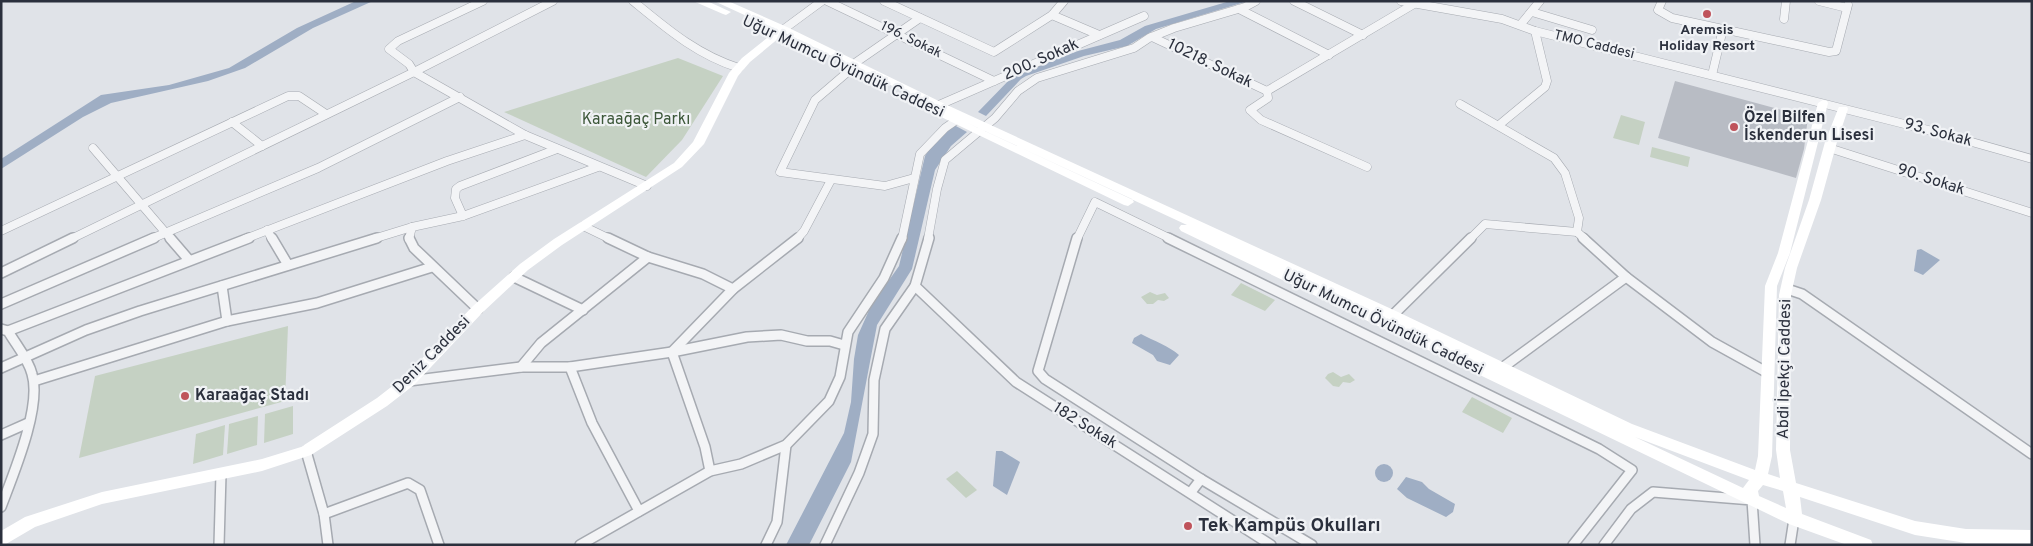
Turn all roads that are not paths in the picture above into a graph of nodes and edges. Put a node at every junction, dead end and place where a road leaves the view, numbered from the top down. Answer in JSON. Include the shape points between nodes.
{"nodes":[{"id":1,"x":483,"y":1,"type":"edge"},
{"id":2,"x":553,"y":1,"type":"edge"},
{"id":3,"x":633,"y":1,"type":"edge"},
{"id":4,"x":698,"y":1,"type":"edge"},
{"id":5,"x":718,"y":1,"type":"edge"},
{"id":6,"x":822,"y":1,"type":"edge"},
{"id":7,"x":828,"y":1,"type":"edge"},
{"id":8,"x":884,"y":1,"type":"edge"},
{"id":9,"x":1064,"y":1,"type":"edge"},
{"id":10,"x":1256,"y":1,"type":"edge"},
{"id":11,"x":1294,"y":1,"type":"edge"},
{"id":12,"x":1401,"y":1,"type":"edge"},
{"id":13,"x":1540,"y":1,"type":"edge"},
{"id":14,"x":1662,"y":1,"type":"edge"},
{"id":15,"x":1786,"y":1,"type":"edge"},
{"id":16,"x":1820,"y":1,"type":"edge"},
{"id":17,"x":1416,"y":3,"type":"edge"},
{"id":18,"x":1239,"y":9,"type":"junction"},
{"id":19,"x":1532,"y":12,"type":"junction"},
{"id":20,"x":1052,"y":15,"type":"junction"},
{"id":21,"x":1144,"y":16,"type":"dead end"},
{"id":22,"x":920,"y":18,"type":"junction"},
{"id":23,"x":1784,"y":19,"type":"dead end"},
{"id":24,"x":1521,"y":24,"type":"junction"},
{"id":25,"x":1723,"y":29,"type":"junction"},
{"id":26,"x":1535,"y":30,"type":"junction"},
{"id":27,"x":1592,"y":30,"type":"dead end"},
{"id":28,"x":780,"y":31,"type":"junction"},
{"id":29,"x":899,"y":34,"type":"junction"},
{"id":30,"x":1099,"y":35,"type":"junction"},
{"id":31,"x":1363,"y":35,"type":"junction"},
{"id":32,"x":1152,"y":37,"type":"junction"},
{"id":33,"x":1329,"y":55,"type":"junction"},
{"id":34,"x":853,"y":66,"type":"junction"},
{"id":35,"x":739,"y":68,"type":"junction"},
{"id":36,"x":414,"y":72,"type":"junction"},
{"id":37,"x":1712,"y":75,"type":"junction"},
{"id":38,"x":994,"y":81,"type":"junction"},
{"id":39,"x":1267,"y":91,"type":"junction"},
{"id":40,"x":460,"y":98,"type":"junction"},
{"id":41,"x":1823,"y":103,"type":"junction"},
{"id":42,"x":1460,"y":104,"type":"dead end"},
{"id":43,"x":939,"y":105,"type":"junction"},
{"id":44,"x":1843,"y":109,"type":"junction"},
{"id":45,"x":326,"y":114,"type":"junction"},
{"id":46,"x":232,"y":122,"type":"junction"},
{"id":47,"x":970,"y":124,"type":"junction"},
{"id":48,"x":1500,"y":125,"type":"junction"},
{"id":49,"x":525,"y":135,"type":"junction"},
{"id":50,"x":262,"y":146,"type":"junction"},
{"id":51,"x":94,"y":148,"type":"dead end"},
{"id":52,"x":1829,"y":148,"type":"junction"},
{"id":53,"x":557,"y":149,"type":"junction"},
{"id":54,"x":2032,"y":159,"type":"edge"},
{"id":55,"x":598,"y":167,"type":"junction"},
{"id":56,"x":1367,"y":168,"type":"dead end"},
{"id":57,"x":118,"y":176,"type":"junction"},
{"id":58,"x":914,"y":178,"type":"junction"},
{"id":59,"x":831,"y":180,"type":"junction"},
{"id":60,"x":647,"y":186,"type":"junction"},
{"id":61,"x":142,"y":204,"type":"junction"},
{"id":62,"x":2032,"y":213,"type":"edge"},
{"id":63,"x":462,"y":216,"type":"junction"},
{"id":64,"x":583,"y":226,"type":"junction"},
{"id":65,"x":412,"y":227,"type":"junction"},
{"id":66,"x":267,"y":230,"type":"junction"},
{"id":67,"x":1,"y":231,"type":"edge"},
{"id":68,"x":165,"y":232,"type":"junction"},
{"id":69,"x":1577,"y":232,"type":"junction"},
{"id":70,"x":648,"y":257,"type":"junction"},
{"id":71,"x":189,"y":260,"type":"junction"},
{"id":72,"x":288,"y":266,"type":"junction"},
{"id":73,"x":432,"y":267,"type":"junction"},
{"id":74,"x":1,"y":273,"type":"edge"},
{"id":75,"x":514,"y":277,"type":"junction"},
{"id":76,"x":1626,"y":277,"type":"junction"},
{"id":77,"x":222,"y":286,"type":"junction"},
{"id":78,"x":914,"y":286,"type":"junction"},
{"id":79,"x":733,"y":289,"type":"junction"},
{"id":80,"x":1787,"y":289,"type":"junction"},
{"id":81,"x":1,"y":304,"type":"edge"},
{"id":82,"x":478,"y":308,"type":"junction"},
{"id":83,"x":583,"y":310,"type":"junction"},
{"id":84,"x":1393,"y":315,"type":"junction"},
{"id":85,"x":227,"y":321,"type":"junction"},
{"id":86,"x":5,"y":330,"type":"edge"},
{"id":87,"x":844,"y":345,"type":"junction"},
{"id":88,"x":672,"y":352,"type":"junction"},
{"id":89,"x":26,"y":357,"type":"junction"},
{"id":90,"x":521,"y":367,"type":"junction"},
{"id":91,"x":570,"y":367,"type":"junction"},
{"id":92,"x":1,"y":368,"type":"edge"},
{"id":93,"x":1502,"y":368,"type":"junction"},
{"id":94,"x":1768,"y":373,"type":"junction"},
{"id":95,"x":34,"y":381,"type":"junction"},
{"id":96,"x":409,"y":381,"type":"junction"},
{"id":97,"x":28,"y":423,"type":"junction"},
{"id":98,"x":1,"y":435,"type":"edge"},
{"id":99,"x":786,"y":445,"type":"junction"},
{"id":100,"x":306,"y":450,"type":"junction"},
{"id":101,"x":2032,"y":454,"type":"edge"},
{"id":102,"x":710,"y":471,"type":"junction"},
{"id":103,"x":221,"y":474,"type":"junction"},
{"id":104,"x":1760,"y":478,"type":"junction"},
{"id":105,"x":1200,"y":479,"type":"junction"},
{"id":106,"x":1789,"y":488,"type":"junction"},
{"id":107,"x":5,"y":489,"type":"edge"},
{"id":108,"x":1190,"y":492,"type":"junction"},
{"id":109,"x":1752,"y":500,"type":"junction"},
{"id":110,"x":1,"y":507,"type":"edge"},
{"id":111,"x":639,"y":511,"type":"junction"},
{"id":112,"x":324,"y":514,"type":"junction"},
{"id":113,"x":1794,"y":519,"type":"junction"},
{"id":114,"x":2032,"y":537,"type":"edge"},
{"id":115,"x":1,"y":539,"type":"edge"},
{"id":116,"x":217,"y":544,"type":"edge"},
{"id":117,"x":328,"y":545,"type":"edge"},
{"id":118,"x":439,"y":545,"type":"edge"},
{"id":119,"x":580,"y":545,"type":"edge"},
{"id":120,"x":766,"y":545,"type":"edge"},
{"id":121,"x":825,"y":545,"type":"edge"},
{"id":122,"x":1271,"y":545,"type":"edge"},
{"id":123,"x":1312,"y":545,"type":"edge"},
{"id":124,"x":1572,"y":545,"type":"edge"},
{"id":125,"x":1604,"y":545,"type":"edge"},
{"id":126,"x":1755,"y":545,"type":"edge"},
{"id":127,"x":1790,"y":545,"type":"edge"},
{"id":128,"x":1865,"y":545,"type":"edge"}],
"edges":[{"from":1,"to":36,"type":"street","via":[[398,41],[389,49],[412,66]]},
{"from":2,"to":36,"type":"street"},
{"from":3,"to":35,"type":"street","via":[[699,52],[722,64]]},
{"from":4,"to":28,"type":"street","name":"Uğur Mumcu Övündük Caddesi"},
{"from":5,"to":28,"type":"street","name":"Uğur Mumcu Övündük Caddesi"},
{"from":6,"to":28,"type":"street"},
{"from":7,"to":29,"type":"street","name":"196. Sokak"},
{"from":8,"to":22,"type":"street","name":"200. Sokak"},
{"from":9,"to":20,"type":"street"},
{"from":10,"to":18,"type":"street"},
{"from":11,"to":31,"type":"street"},
{"from":12,"to":17,"type":"street","name":"TMO Caddesi"},
{"from":13,"to":19,"type":"street"},
{"from":14,"to":25,"type":"street","via":[[1658,10],[1664,14]]},
{"from":15,"to":23,"type":"street"},
{"from":16,"to":25,"type":"street","via":[[1847,6],[1836,51]]},
{"from":17,"to":24,"type":"street","name":"TMO Caddesi","via":[[1474,12]]},
{"from":17,"to":31,"type":"street"},
{"from":18,"to":32,"type":"street"},
{"from":18,"to":33,"type":"street"},
{"from":19,"to":24,"type":"street"},
{"from":19,"to":27,"type":"street"},
{"from":20,"to":22,"type":"street","name":"200. Sokak","via":[[994,52]]},
{"from":20,"to":30,"type":"street"},
{"from":21,"to":30,"type":"street","name":"200. Sokak"},
{"from":22,"to":29,"type":"street"},
{"from":24,"to":26,"type":"street","name":"TMO Caddesi"},
{"from":25,"to":37,"type":"street"},
{"from":26,"to":37,"type":"street","name":"TMO Caddesi"},
{"from":26,"to":48,"type":"street","via":[[1547,81],[1545,87]]},
{"from":28,"to":34,"type":"street","name":"Uğur Mumcu Övündük Caddesi"},
{"from":28,"to":35,"type":"street","name":"Deniz Caddesi"},
{"from":29,"to":34,"type":"street"},
{"from":29,"to":38,"type":"street","name":"196. Sokak"},
{"from":30,"to":38,"type":"street","name":"200. Sokak"},
{"from":31,"to":33,"type":"street"},
{"from":32,"to":39,"type":"street","name":"10218. Sokak"},
{"from":32,"to":47,"type":"street","via":[[1134,48],[1037,78]]},
{"from":33,"to":39,"type":"street"},
{"from":34,"to":43,"type":"street","name":"Uğur Mumcu Övündük Caddesi"},
{"from":34,"to":47,"type":"street","name":"Uğur Mumcu Övündük Caddesi"},
{"from":34,"to":59,"type":"street","via":[[815,100],[780,172]]},
{"from":35,"to":60,"type":"street","name":"Deniz Caddesi","via":[[698,144],[678,166]]},
{"from":36,"to":40,"type":"street"},
{"from":36,"to":45,"type":"street"},
{"from":37,"to":41,"type":"street","name":"TMO Caddesi"},
{"from":38,"to":43,"type":"street","name":"200. Sokak"},
{"from":39,"to":56,"type":"street","via":[[1268,98],[1250,110],[1261,120]]},
{"from":40,"to":49,"type":"street"},
{"from":40,"to":68,"type":"street","via":[[323,165]]},
{"from":41,"to":44,"type":"street","name":"TMO Caddesi"},
{"from":41,"to":94,"type":"street","name":"Abdi İpekçi Caddesi","via":[[1786,244],[1771,286]]},
{"from":42,"to":48,"type":"street"},
{"from":43,"to":47,"type":"street","name":"Uğur Mumcu Övündük Caddesi"},
{"from":44,"to":52,"type":"street","name":"Abdi İpekçi Caddesi"},
{"from":44,"to":54,"type":"street","name":"93. Sokak"},
{"from":45,"to":46,"type":"street","via":[[293,95]]},
{"from":45,"to":50,"type":"street"},
{"from":46,"to":50,"type":"street"},
{"from":46,"to":57,"type":"street"},
{"from":47,"to":58,"type":"street","via":[[938,134],[920,154]]},
{"from":47,"to":78,"type":"street","via":[[945,160],[930,233]]},
{"from":47,"to":84,"type":"street","name":"Uğur Mumcu Övündük Caddesi"},
{"from":47,"to":109,"type":"street","name":"Uğur Mumcu Övündük Caddesi"},
{"from":48,"to":69,"type":"street","via":[[1554,158],[1565,173],[1579,218]]},
{"from":49,"to":53,"type":"street"},
{"from":49,"to":66,"type":"street","via":[[447,161]]},
{"from":50,"to":61,"type":"street"},
{"from":51,"to":57,"type":"street"},
{"from":52,"to":62,"type":"street","name":"90. Sokak"},
{"from":52,"to":80,"type":"street","name":"Abdi İpekçi Caddesi"},
{"from":53,"to":55,"type":"street"},
{"from":53,"to":63,"type":"street","via":[[460,186],[456,189],[455,198]]},
{"from":55,"to":60,"type":"street"},
{"from":55,"to":63,"type":"street"},
{"from":57,"to":61,"type":"street"},
{"from":57,"to":67,"type":"street"},
{"from":58,"to":59,"type":"street","via":[[885,186]]},
{"from":58,"to":87,"type":"street","via":[[900,246],[884,278],[848,332]]},
{"from":59,"to":79,"type":"street","via":[[804,231],[792,245]]},
{"from":60,"to":64,"type":"street","name":"Deniz Caddesi"},
{"from":61,"to":68,"type":"street"},
{"from":61,"to":74,"type":"street"},
{"from":63,"to":65,"type":"street"},
{"from":64,"to":70,"type":"street"},
{"from":64,"to":75,"type":"street","name":"Deniz Caddesi"},
{"from":65,"to":72,"type":"street"},
{"from":65,"to":73,"type":"street","via":[[409,239]]},
{"from":66,"to":71,"type":"street"},
{"from":66,"to":72,"type":"street"},
{"from":68,"to":71,"type":"street"},
{"from":68,"to":81,"type":"street"},
{"from":69,"to":76,"type":"street"},
{"from":69,"to":84,"type":"street","via":[[1485,224]]},
{"from":70,"to":79,"type":"street","via":[[702,274]]},
{"from":70,"to":83,"type":"street"},
{"from":71,"to":86,"type":"street"},
{"from":72,"to":77,"type":"street"},
{"from":73,"to":82,"type":"street"},
{"from":73,"to":85,"type":"street","via":[[317,303]]},
{"from":75,"to":82,"type":"street","name":"Deniz Caddesi"},
{"from":75,"to":83,"type":"street"},
{"from":76,"to":93,"type":"street"},
{"from":76,"to":94,"type":"street","via":[[1717,347]]},
{"from":77,"to":85,"type":"street"},
{"from":77,"to":89,"type":"street","via":[[86,330]]},
{"from":78,"to":108,"type":"street","name":"182 Sokak","via":[[1016,382]]},
{"from":78,"to":121,"type":"street","via":[[885,329],[874,380],[873,434]]},
{"from":79,"to":88,"type":"street"},
{"from":80,"to":101,"type":"street","via":[[1818,304]]},
{"from":80,"to":106,"type":"street","name":"Abdi İpekçi Caddesi","via":[[1783,450]]},
{"from":82,"to":96,"type":"street","name":"Deniz Caddesi"},
{"from":83,"to":90,"type":"street","via":[[541,343]]},
{"from":84,"to":93,"type":"street","name":"Uğur Mumcu Övündük Caddesi"},
{"from":85,"to":95,"type":"street"},
{"from":86,"to":89,"type":"street"},
{"from":87,"to":88,"type":"street","via":[[781,335],[748,337]]},
{"from":87,"to":99,"type":"street","via":[[840,377],[829,401]]},
{"from":88,"to":91,"type":"street"},
{"from":88,"to":102,"type":"street","via":[[705,447]]},
{"from":89,"to":92,"type":"street"},
{"from":89,"to":95,"type":"street"},
{"from":90,"to":91,"type":"street"},
{"from":90,"to":96,"type":"street"},
{"from":91,"to":111,"type":"street","via":[[580,398]]},
{"from":93,"to":104,"type":"street","name":"Uğur Mumcu Övündük Caddesi","via":[[1627,428]]},
{"from":94,"to":104,"type":"street","name":"Abdi İpekçi Caddesi","via":[[1765,456]]},
{"from":95,"to":97,"type":"street"},
{"from":96,"to":100,"type":"street","name":"Deniz Caddesi"},
{"from":97,"to":98,"type":"street"},
{"from":97,"to":107,"type":"street"},
{"from":99,"to":102,"type":"street","via":[[741,464]]},
{"from":99,"to":120,"type":"street","via":[[777,522]]},
{"from":100,"to":103,"type":"street","name":"Deniz Caddesi"},
{"from":100,"to":112,"type":"street"},
{"from":102,"to":111,"type":"street"},
{"from":103,"to":115,"type":"street","name":"Deniz Caddesi","via":[[102,498],[30,522]]},
{"from":103,"to":116,"type":"street"},
{"from":104,"to":106,"type":"street","name":"Uğur Mumcu Övündük Caddesi"},
{"from":104,"to":109,"type":"street","name":"Abdi İpekçi Caddesi","via":[[1750,489]]},
{"from":105,"to":108,"type":"street"},
{"from":105,"to":123,"type":"street"},
{"from":105,"to":124,"type":"street","via":[[1045,379],[1038,371],[1080,229],[1095,202],[1600,449],[1632,470]]},
{"from":106,"to":113,"type":"street","name":"Abdi İpekçi Caddesi","via":[[1794,501]]},
{"from":106,"to":114,"type":"street","name":"Uğur Mumcu Övündük Caddesi","via":[[1915,528],[1966,536]]},
{"from":107,"to":110,"type":"street"},
{"from":108,"to":122,"type":"street","name":"182 Sokak"},
{"from":109,"to":113,"type":"street","name":"Uğur Mumcu Övündük Caddesi"},
{"from":109,"to":125,"type":"street","via":[[1653,492],[1631,509]]},
{"from":109,"to":126,"type":"street"},
{"from":111,"to":119,"type":"street"},
{"from":112,"to":117,"type":"street"},
{"from":112,"to":118,"type":"street","via":[[408,483],[420,490]]},
{"from":113,"to":127,"type":"street"},
{"from":113,"to":128,"type":"street","name":"Uğur Mumcu Övündük Caddesi"}]}
